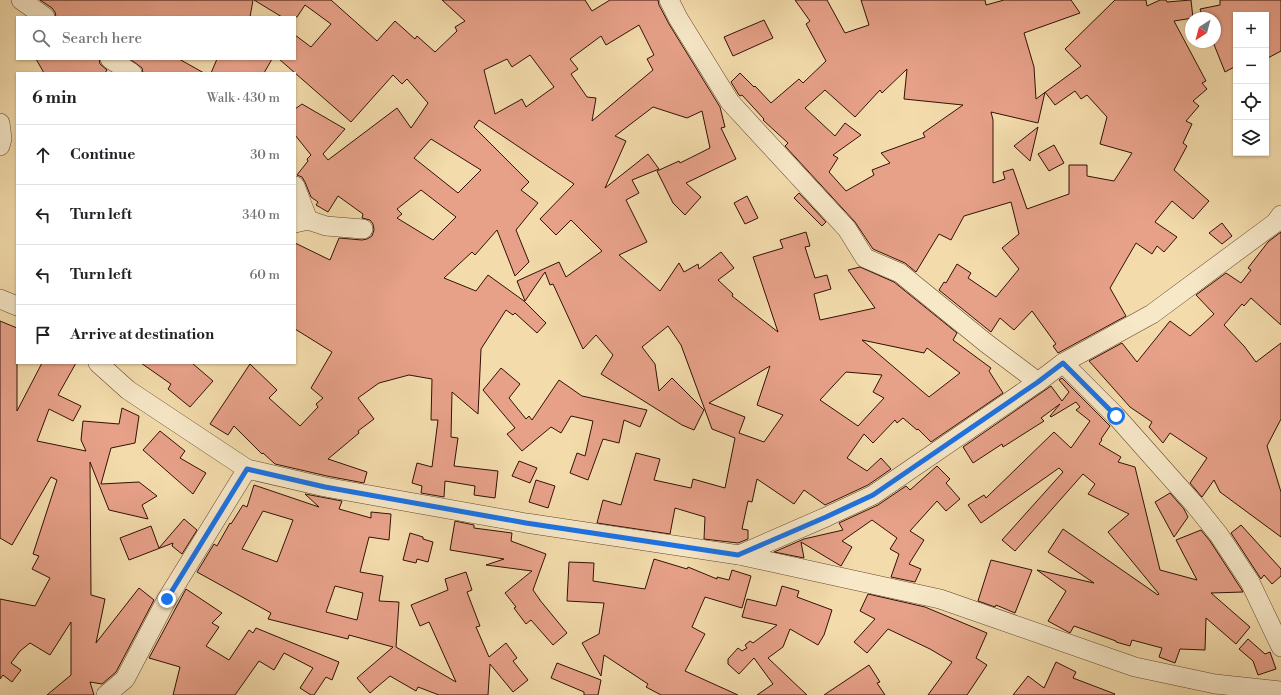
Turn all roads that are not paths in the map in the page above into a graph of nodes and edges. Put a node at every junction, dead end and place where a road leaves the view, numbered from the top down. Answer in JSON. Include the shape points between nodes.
{"nodes":[{"id":1,"x":21,"y":0,"type":"edge"},
{"id":2,"x":669,"y":0,"type":"edge"},
{"id":3,"x":45,"y":16,"type":"edge"},
{"id":4,"x":112,"y":60,"type":"edge"},
{"id":5,"x":130,"y":72,"type":"edge"},
{"id":6,"x":0,"y":123,"type":"edge"},
{"id":7,"x":0,"y":146,"type":"edge"},
{"id":8,"x":296,"y":191,"type":"edge"},
{"id":9,"x":1281,"y":216,"type":"edge"},
{"id":10,"x":302,"y":222,"type":"edge"},
{"id":11,"x":363,"y":229,"type":"dead end"},
{"id":12,"x":0,"y":299,"type":"edge"},
{"id":13,"x":16,"y":306,"type":"edge"},
{"id":14,"x":1063,"y":363,"type":"junction"},
{"id":15,"x":99,"y":364,"type":"edge"},
{"id":16,"x":1038,"y":382,"type":"junction"},
{"id":17,"x":247,"y":469,"type":"junction"},
{"id":18,"x":738,"y":555,"type":"junction"},
{"id":19,"x":1281,"y":647,"type":"edge"},
{"id":20,"x":1281,"y":690,"type":"edge"},
{"id":21,"x":106,"y":695,"type":"edge"}],
"edges":[{"from":1,"to":3,"type":"street"},
{"from":2,"to":16,"type":"street","via":[[730,102],[847,229],[865,258],[900,273]]},
{"from":4,"to":5,"type":"street"},
{"from":6,"to":7,"type":"street"},
{"from":8,"to":10,"type":"street"},
{"from":9,"to":14,"type":"street","via":[[1152,314]]},
{"from":10,"to":11,"type":"street"},
{"from":12,"to":13,"type":"street"},
{"from":14,"to":16,"type":"street"},
{"from":14,"to":19,"type":"street","via":[[1116,416],[1196,505],[1250,582]]},
{"from":15,"to":17,"type":"street","via":[[128,390]]},
{"from":16,"to":18,"type":"street","via":[[873,495]]},
{"from":17,"to":18,"type":"street","via":[[325,487],[526,523]]},
{"from":17,"to":21,"type":"street","via":[[167,599],[125,679]]},
{"from":18,"to":20,"type":"street","via":[[940,599],[1135,667],[1215,684]]}]}
